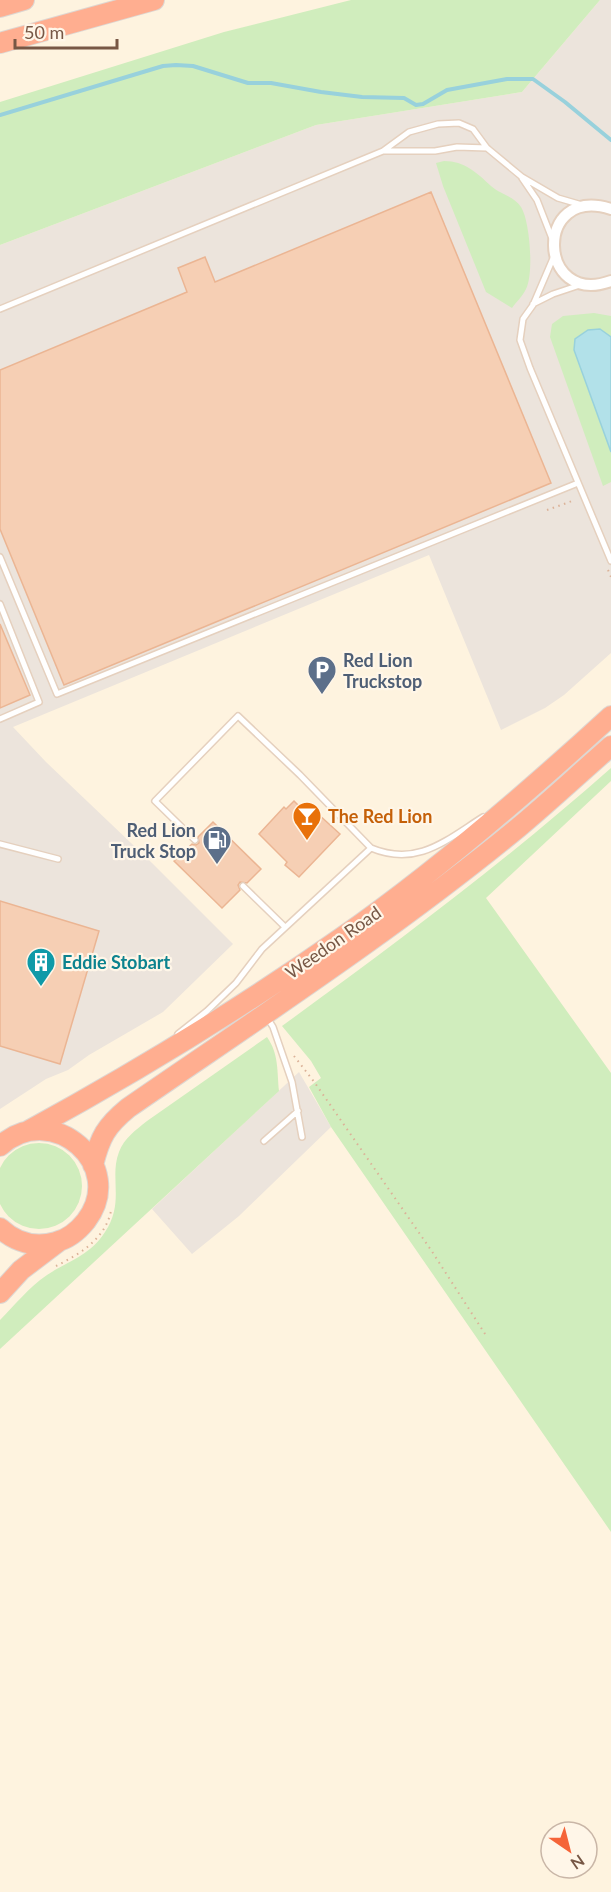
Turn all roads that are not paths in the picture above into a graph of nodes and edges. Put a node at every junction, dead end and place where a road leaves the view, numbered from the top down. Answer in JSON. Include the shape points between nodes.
{"nodes":[{"id":1,"x":24,"y":0,"type":"edge"},
{"id":2,"x":154,"y":0,"type":"edge"},
{"id":3,"x":0,"y":7,"type":"edge"},
{"id":4,"x":0,"y":43,"type":"edge"},
{"id":5,"x":487,"y":148,"type":"junction"},
{"id":6,"x":383,"y":151,"type":"junction"},
{"id":7,"x":522,"y":177,"type":"junction"},
{"id":8,"x":584,"y":206,"type":"junction"},
{"id":9,"x":611,"y":209,"type":"edge"},
{"id":10,"x":553,"y":241,"type":"junction"},
{"id":11,"x":554,"y":256,"type":"junction"},
{"id":12,"x":611,"y":281,"type":"edge"},
{"id":13,"x":581,"y":284,"type":"junction"},
{"id":14,"x":599,"y":285,"type":"junction"},
{"id":15,"x":611,"y":292,"type":"edge"},
{"id":16,"x":533,"y":305,"type":"junction"},
{"id":17,"x":0,"y":309,"type":"edge"},
{"id":18,"x":578,"y":483,"type":"junction"},
{"id":19,"x":0,"y":557,"type":"edge"},
{"id":20,"x":608,"y":562,"type":"edge"},
{"id":21,"x":0,"y":604,"type":"edge"},
{"id":22,"x":611,"y":716,"type":"edge"},
{"id":23,"x":0,"y":719,"type":"edge"},
{"id":24,"x":611,"y":746,"type":"edge"},
{"id":25,"x":530,"y":788,"type":"junction"},
{"id":26,"x":195,"y":840,"type":"dead end"},
{"id":27,"x":0,"y":844,"type":"edge"},
{"id":28,"x":370,"y":848,"type":"junction"},
{"id":29,"x":58,"y":859,"type":"dead end"},
{"id":30,"x":243,"y":886,"type":"dead end"},
{"id":31,"x":285,"y":927,"type":"junction"},
{"id":32,"x":265,"y":1015,"type":"junction"},
{"id":33,"x":171,"y":1039,"type":"dead end"},
{"id":34,"x":162,"y":1046,"type":"dead end"},
{"id":35,"x":118,"y":1081,"type":"junction"},
{"id":36,"x":297,"y":1111,"type":"junction"},
{"id":37,"x":10,"y":1137,"type":"edge"},
{"id":38,"x":302,"y":1137,"type":"dead end"},
{"id":39,"x":264,"y":1141,"type":"dead end"},
{"id":40,"x":93,"y":1165,"type":"junction"},
{"id":41,"x":0,"y":1228,"type":"edge"},
{"id":42,"x":60,"y":1241,"type":"junction"},
{"id":43,"x":0,"y":1293,"type":"edge"}],
"edges":[{"from":1,"to":3,"type":"highway"},
{"from":2,"to":4,"type":"highway"},
{"from":5,"to":6,"type":"lane"},
{"from":5,"to":6,"type":"lane","via":[[473,129],[459,123],[409,132]]},
{"from":5,"to":7,"type":"lane"},
{"from":6,"to":17,"type":"lane"},
{"from":7,"to":8,"type":"lane","via":[[558,198]]},
{"from":7,"to":10,"type":"lane","via":[[537,200]]},
{"from":8,"to":9,"type":"street"},
{"from":8,"to":10,"type":"street","via":[[566,215]]},
{"from":10,"to":11,"type":"street"},
{"from":11,"to":13,"type":"street","via":[[564,274]]},
{"from":11,"to":16,"type":"lane"},
{"from":12,"to":14,"type":"street"},
{"from":13,"to":14,"type":"street"},
{"from":13,"to":16,"type":"lane"},
{"from":14,"to":15,"type":"street"},
{"from":16,"to":18,"type":"lane","via":[[523,319],[520,340]]},
{"from":18,"to":19,"type":"lane","via":[[57,694]]},
{"from":18,"to":20,"type":"lane"},
{"from":21,"to":23,"type":"lane","via":[[39,702]]},
{"from":22,"to":25,"type":"highway","name":"Weedon Road"},
{"from":24,"to":32,"type":"highway","name":"Weedon Road","via":[[519,827]]},
{"from":25,"to":28,"type":"lane","via":[[422,852],[403,856]]},
{"from":25,"to":35,"type":"highway","name":"Weedon Road","via":[[342,938]]},
{"from":26,"to":28,"type":"lane","via":[[155,801],[238,716]]},
{"from":27,"to":29,"type":"lane"},
{"from":28,"to":31,"type":"lane"},
{"from":30,"to":31,"type":"lane"},
{"from":31,"to":33,"type":"lane","via":[[236,983]]},
{"from":32,"to":36,"type":"lane","via":[[292,1082]]},
{"from":32,"to":40,"type":"highway","name":"Weedon Road","via":[[112,1121],[99,1142]]},
{"from":34,"to":35,"type":"lane"},
{"from":35,"to":37,"type":"highway","name":"Weedon Road"},
{"from":36,"to":38,"type":"lane"},
{"from":36,"to":39,"type":"lane"},
{"from":37,"to":40,"type":"highway","via":[[46,1130],[65,1135],[82,1148]]},
{"from":40,"to":42,"type":"highway","via":[[97,1185],[91,1213],[78,1230]]},
{"from":41,"to":42,"type":"highway","via":[[26,1243]]},
{"from":42,"to":43,"type":"highway","via":[[21,1270]]}]}
